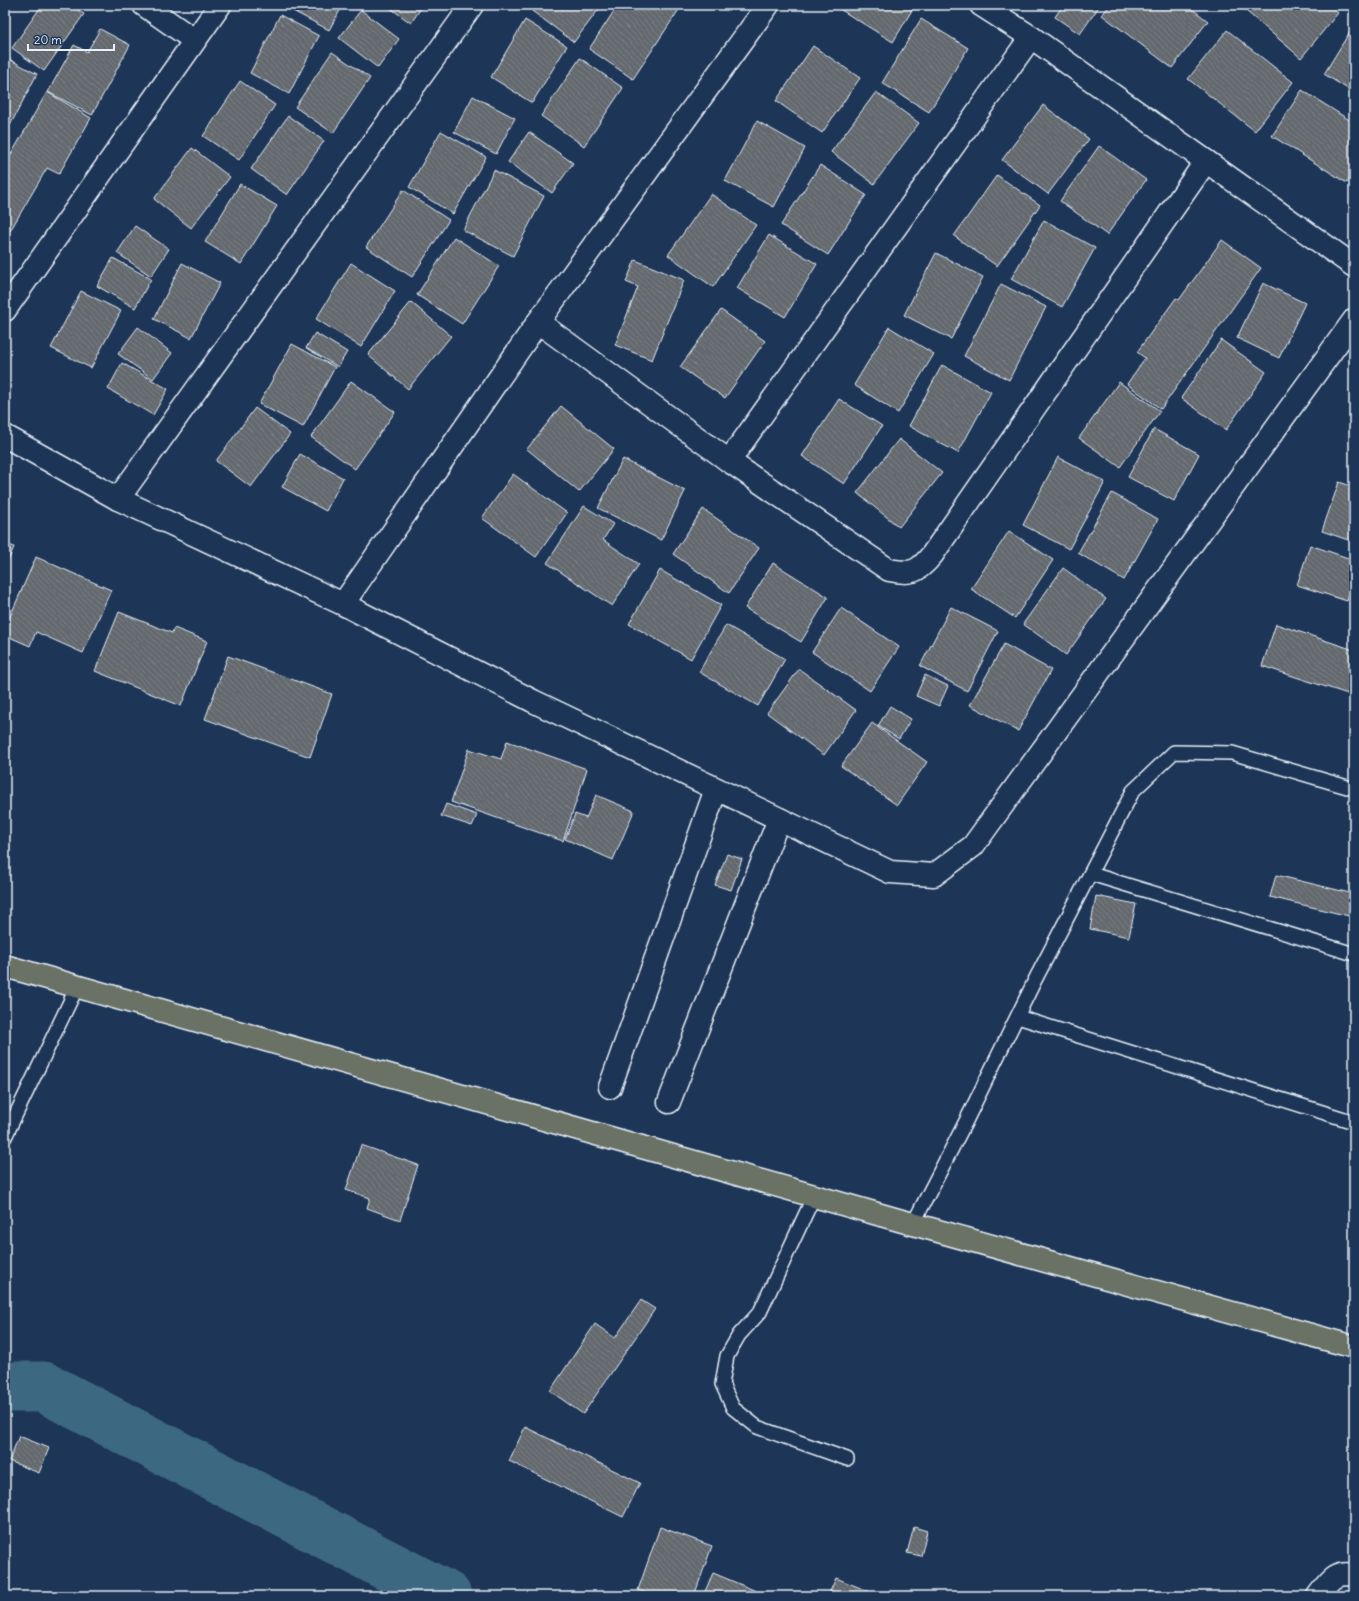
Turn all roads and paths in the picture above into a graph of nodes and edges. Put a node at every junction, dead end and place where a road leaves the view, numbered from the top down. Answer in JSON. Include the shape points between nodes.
{"nodes":[{"id":1,"x":144,"y":5,"type":"edge"},
{"id":2,"x":220,"y":5,"type":"edge"},
{"id":3,"x":472,"y":5,"type":"edge"},
{"id":4,"x":768,"y":5,"type":"edge"},
{"id":5,"x":981,"y":5,"type":"edge"},
{"id":6,"x":1031,"y":37,"type":"junction"},
{"id":7,"x":194,"y":40,"type":"junction"},
{"id":8,"x":1206,"y":161,"type":"junction"},
{"id":9,"x":1354,"y":266,"type":"edge"},
{"id":10,"x":5,"y":310,"type":"edge"},
{"id":11,"x":1354,"y":320,"type":"edge"},
{"id":12,"x":538,"y":322,"type":"junction"},
{"id":13,"x":5,"y":436,"type":"edge"},
{"id":14,"x":729,"y":461,"type":"junction"},
{"id":15,"x":118,"y":499,"type":"junction"},
{"id":16,"x":343,"y":604,"type":"junction"},
{"id":17,"x":716,"y":789,"type":"junction"},
{"id":18,"x":1354,"y":789,"type":"edge"},
{"id":19,"x":779,"y":819,"type":"junction"},
{"id":20,"x":1091,"y":874,"type":"junction"},
{"id":21,"x":1354,"y":954,"type":"edge"},
{"id":22,"x":5,"y":966,"type":"edge"},
{"id":23,"x":77,"y":987,"type":"junction"},
{"id":24,"x":1018,"y":1017,"type":"junction"},
{"id":25,"x":610,"y":1087,"type":"dead end"},
{"id":26,"x":669,"y":1102,"type":"dead end"},
{"id":27,"x":1354,"y":1122,"type":"edge"},
{"id":28,"x":5,"y":1137,"type":"edge"},
{"id":29,"x":814,"y":1196,"type":"junction"},
{"id":30,"x":913,"y":1224,"type":"junction"},
{"id":31,"x":1354,"y":1347,"type":"edge"},
{"id":32,"x":847,"y":1460,"type":"dead end"},
{"id":33,"x":1354,"y":1575,"type":"edge"},
{"id":34,"x":1318,"y":1596,"type":"edge"}],
"edges":[{"from":1,"to":7,"type":"street"},
{"from":2,"to":7,"type":"street"},
{"from":3,"to":15,"type":"street"},
{"from":4,"to":12,"type":"street"},
{"from":5,"to":6,"type":"street"},
{"from":6,"to":8,"type":"street"},
{"from":6,"to":14,"type":"street"},
{"from":7,"to":10,"type":"street"},
{"from":8,"to":9,"type":"street"},
{"from":8,"to":14,"type":"street","via":[[921,568],[906,573],[889,570]]},
{"from":11,"to":19,"type":"street","via":[[973,846],[934,875],[890,872]]},
{"from":12,"to":14,"type":"street"},
{"from":12,"to":16,"type":"street"},
{"from":13,"to":15,"type":"street"},
{"from":15,"to":16,"type":"street"},
{"from":16,"to":17,"type":"street","via":[[533,701]]},
{"from":17,"to":19,"type":"street"},
{"from":17,"to":25,"type":"street"},
{"from":18,"to":20,"type":"lane","via":[[1232,754],[1174,752],[1133,791]]},
{"from":19,"to":26,"type":"street"},
{"from":20,"to":21,"type":"lane"},
{"from":20,"to":24,"type":"lane"},
{"from":22,"to":23,"type":"main road"},
{"from":23,"to":28,"type":"lane"},
{"from":23,"to":29,"type":"main road"},
{"from":24,"to":27,"type":"lane"},
{"from":24,"to":30,"type":"lane"},
{"from":29,"to":30,"type":"main road"},
{"from":29,"to":32,"type":"lane","via":[[760,1312],[739,1335],[727,1356],[722,1384],[733,1408],[757,1427]]},
{"from":30,"to":31,"type":"main road"},
{"from":33,"to":34,"type":"street","via":[[1333,1577]]}]}
